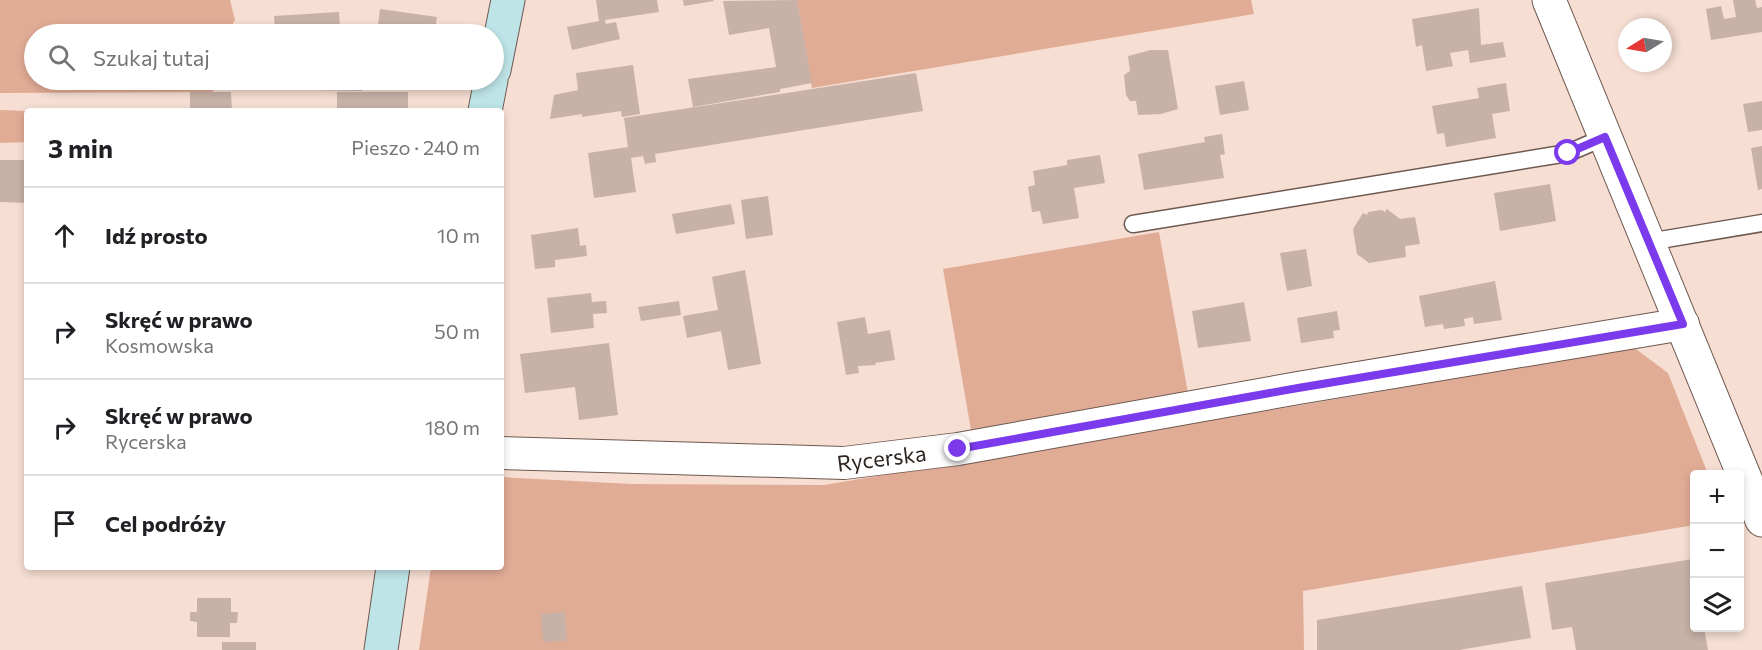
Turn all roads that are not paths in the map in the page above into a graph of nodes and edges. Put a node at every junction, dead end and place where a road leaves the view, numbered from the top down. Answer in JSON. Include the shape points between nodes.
{"nodes":[{"id":1,"x":508,"y":0,"type":"edge"},
{"id":2,"x":1549,"y":0,"type":"edge"},
{"id":3,"x":503,"y":24,"type":"edge"},
{"id":4,"x":489,"y":90,"type":"edge"},
{"id":5,"x":486,"y":108,"type":"edge"},
{"id":6,"x":1605,"y":137,"type":"junction"},
{"id":7,"x":1133,"y":224,"type":"dead end"},
{"id":8,"x":1762,"y":224,"type":"edge"},
{"id":9,"x":1648,"y":242,"type":"junction"},
{"id":10,"x":1683,"y":324,"type":"junction"},
{"id":11,"x":504,"y":453,"type":"edge"},
{"id":12,"x":1762,"y":520,"type":"edge"},
{"id":13,"x":393,"y":570,"type":"edge"},
{"id":14,"x":381,"y":650,"type":"edge"}],
"edges":[{"from":1,"to":3,"type":"main road"},
{"from":2,"to":6,"type":"street"},
{"from":4,"to":5,"type":"main road"},
{"from":6,"to":7,"type":"lane","via":[[1568,153]]},
{"from":6,"to":9,"type":"street"},
{"from":8,"to":9,"type":"lane"},
{"from":9,"to":10,"type":"street"},
{"from":10,"to":11,"type":"street","name":"Rycerska","via":[[958,449],[844,462]]},
{"from":10,"to":12,"type":"street"},
{"from":13,"to":14,"type":"main road"}]}
